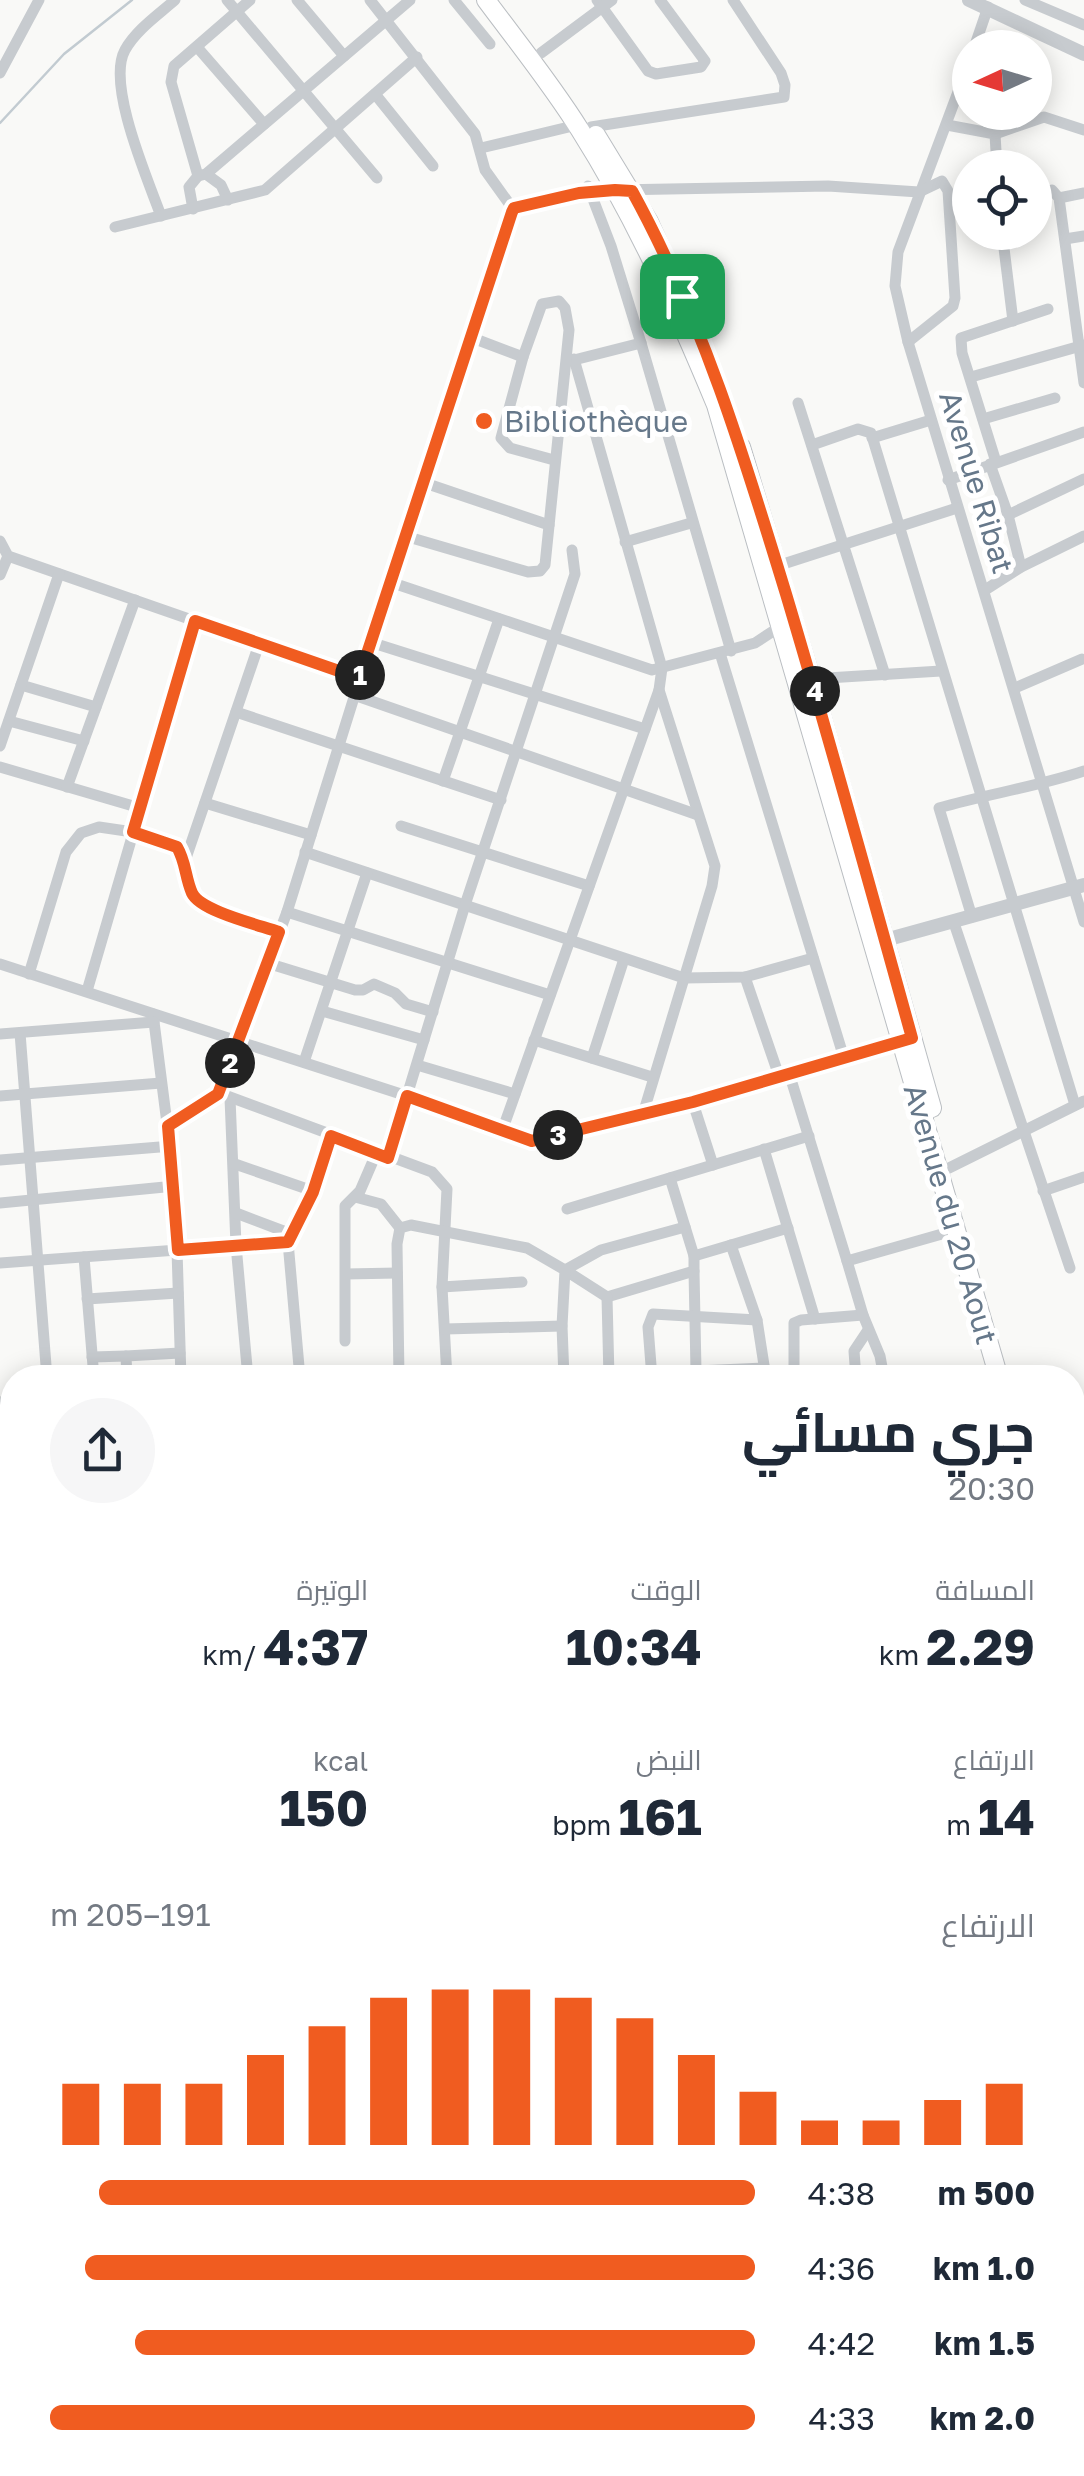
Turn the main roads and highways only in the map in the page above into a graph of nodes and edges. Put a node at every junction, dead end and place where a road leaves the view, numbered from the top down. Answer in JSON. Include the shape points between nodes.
{"nodes":[{"id":1,"x":486,"y":0,"type":"edge"},
{"id":2,"x":500,"y":0,"type":"edge"},
{"id":3,"x":584,"y":126,"type":"junction"},
{"id":4,"x":624,"y":191,"type":"junction"},
{"id":5,"x":879,"y":942,"type":"junction"},
{"id":6,"x":906,"y":1040,"type":"junction"},
{"id":7,"x":995,"y":1365,"type":"edge"},
{"id":8,"x":1008,"y":1365,"type":"edge"}],
"edges":[{"from":1,"to":3,"type":"main road","name":"Avenue du 20 Aout"},
{"from":2,"to":3,"type":"main road","name":"Avenue du 20 Aout"},
{"from":3,"to":4,"type":"main road","name":"Avenue du 20 Aout"},
{"from":3,"to":4,"type":"main road","name":"Avenue du 20 Aout","via":[[605,173]]},
{"from":4,"to":5,"type":"main road","name":"Avenue du 20 Aout","via":[[716,405]]},
{"from":4,"to":5,"type":"main road","name":"Avenue du 20 Aout","via":[[682,296],[723,392],[811,679]]},
{"from":5,"to":6,"type":"main road","name":"Avenue du 20 Aout"},
{"from":6,"to":7,"type":"main road","name":"Avenue du 20 Aout"},
{"from":6,"to":8,"type":"main road","name":"Avenue du 20 Aout"}]}
